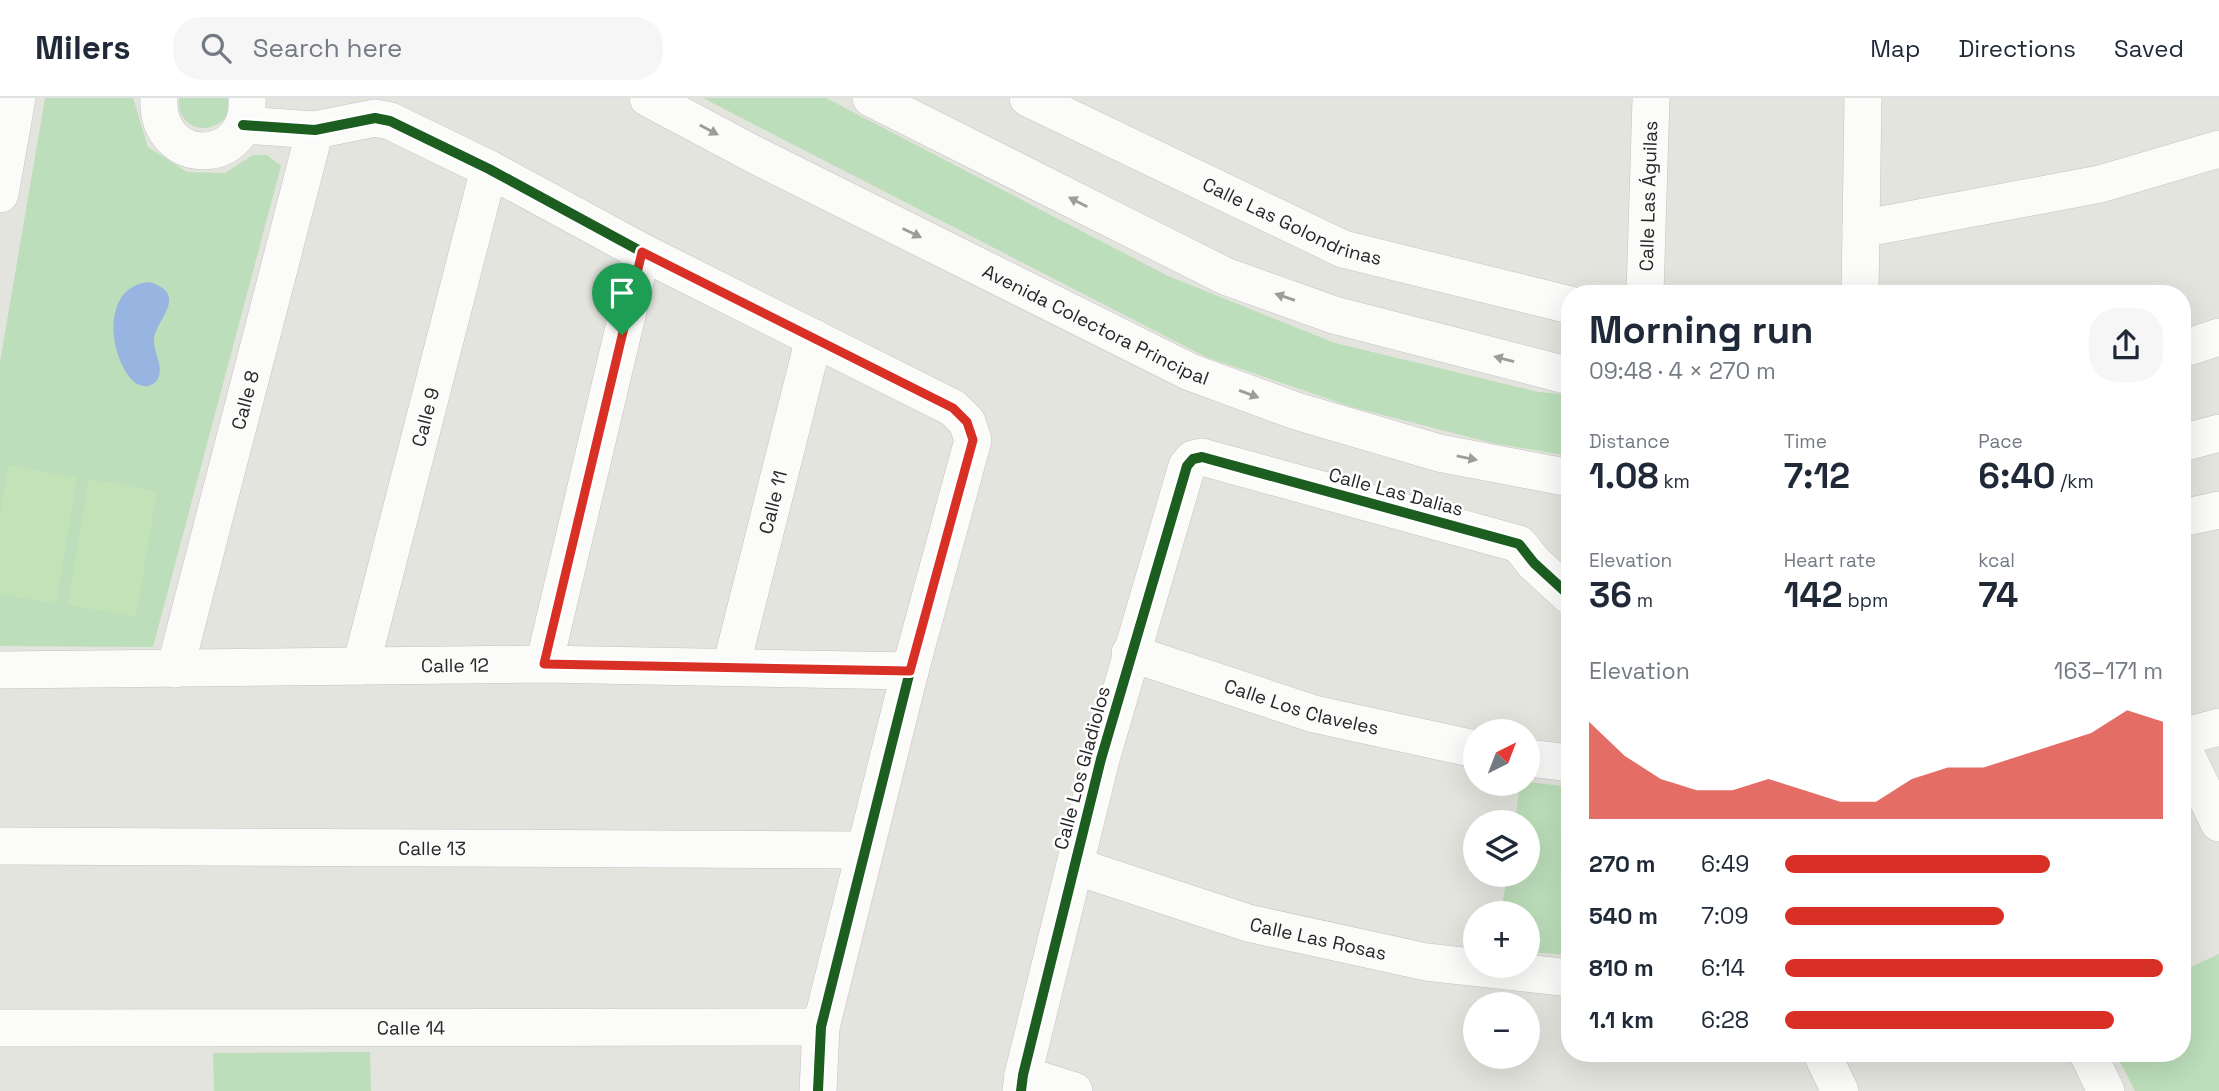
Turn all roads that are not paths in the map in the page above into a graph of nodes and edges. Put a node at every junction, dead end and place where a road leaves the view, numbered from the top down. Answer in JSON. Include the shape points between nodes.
{"nodes":[{"id":1,"x":17,"y":98,"type":"edge"},
{"id":2,"x":159,"y":98,"type":"edge"},
{"id":3,"x":649,"y":98,"type":"edge"},
{"id":4,"x":871,"y":98,"type":"edge"},
{"id":5,"x":1028,"y":98,"type":"edge"},
{"id":6,"x":1863,"y":98,"type":"edge"},
{"id":7,"x":1647,"y":99,"type":"edge"},
{"id":8,"x":1072,"y":108,"type":"edge"},
{"id":9,"x":346,"y":111,"type":"edge"},
{"id":10,"x":245,"y":112,"type":"edge"},
{"id":11,"x":315,"y":130,"type":"junction"},
{"id":12,"x":2219,"y":149,"type":"edge"},
{"id":13,"x":489,"y":169,"type":"junction"},
{"id":14,"x":0,"y":194,"type":"edge"},
{"id":15,"x":1861,"y":229,"type":"junction"},
{"id":16,"x":642,"y":252,"type":"junction"},
{"id":17,"x":1645,"y":285,"type":"edge"},
{"id":18,"x":1860,"y":285,"type":"edge"},
{"id":19,"x":1561,"y":303,"type":"edge"},
{"id":20,"x":2219,"y":337,"type":"edge"},
{"id":21,"x":814,"y":338,"type":"junction"},
{"id":22,"x":2191,"y":345,"type":"edge"},
{"id":23,"x":1561,"y":374,"type":"edge"},
{"id":24,"x":2219,"y":433,"type":"edge"},
{"id":25,"x":2191,"y":441,"type":"edge"},
{"id":26,"x":1194,"y":459,"type":"joint"},
{"id":27,"x":1561,"y":479,"type":"edge"},
{"id":28,"x":2219,"y":510,"type":"edge"},
{"id":29,"x":2191,"y":516,"type":"edge"},
{"id":30,"x":1561,"y":588,"type":"edge"},
{"id":31,"x":1130,"y":653,"type":"junction"},
{"id":32,"x":544,"y":664,"type":"junction"},
{"id":33,"x":361,"y":666,"type":"junction"},
{"id":34,"x":731,"y":667,"type":"junction"},
{"id":35,"x":175,"y":669,"type":"junction"},
{"id":36,"x":0,"y":670,"type":"edge"},
{"id":37,"x":910,"y":671,"type":"junction"},
{"id":38,"x":2219,"y":727,"type":"edge"},
{"id":39,"x":2191,"y":735,"type":"edge"},
{"id":40,"x":1463,"y":746,"type":"edge"},
{"id":41,"x":1540,"y":759,"type":"edge"},
{"id":42,"x":1561,"y":762,"type":"edge"},
{"id":43,"x":2191,"y":765,"type":"edge"},
{"id":44,"x":2219,"y":823,"type":"edge"},
{"id":45,"x":0,"y":846,"type":"edge"},
{"id":46,"x":864,"y":850,"type":"junction"},
{"id":47,"x":1075,"y":866,"type":"junction"},
{"id":48,"x":1561,"y":977,"type":"edge"},
{"id":49,"x":821,"y":1027,"type":"junction"},
{"id":50,"x":0,"y":1028,"type":"edge"},
{"id":51,"x":1826,"y":1062,"type":"edge"},
{"id":52,"x":2092,"y":1062,"type":"edge"},
{"id":53,"x":1022,"y":1083,"type":"edge"},
{"id":54,"x":818,"y":1091,"type":"edge"},
{"id":55,"x":1074,"y":1091,"type":"edge"},
{"id":56,"x":1840,"y":1091,"type":"edge"},
{"id":57,"x":2106,"y":1091,"type":"edge"}],
"edges":[{"from":1,"to":14,"type":"street"},
{"from":2,"to":10,"type":"street","via":[[163,128],[184,147],[198,151],[213,150],[232,140]]},
{"from":3,"to":27,"type":"street","name":"Avenida Colectora Principal","one_way":true,"via":[[1190,372],[1296,411],[1439,453]]},
{"from":23,"to":4,"type":"street","one_way":true,"via":[[1335,314],[1225,276]]},
{"from":5,"to":8,"type":"street","name":"Calle Las Golondrinas"},
{"from":6,"to":15,"type":"street"},
{"from":7,"to":17,"type":"street","name":"Calle Las Águilas"},
{"from":8,"to":19,"type":"street","name":"Calle Las Golondrinas","via":[[1343,249]]},
{"from":9,"to":11,"type":"street"},
{"from":9,"to":13,"type":"street","via":[[390,121]]},
{"from":10,"to":11,"type":"street"},
{"from":11,"to":35,"type":"street","name":"Calle 8"},
{"from":12,"to":15,"type":"street","via":[[2100,184]]},
{"from":13,"to":16,"type":"street"},
{"from":13,"to":33,"type":"street","name":"Calle 9"},
{"from":15,"to":18,"type":"street"},
{"from":16,"to":21,"type":"street"},
{"from":16,"to":32,"type":"street"},
{"from":20,"to":22,"type":"street"},
{"from":21,"to":34,"type":"street","name":"Calle 11"},
{"from":21,"to":37,"type":"street","via":[[953,408],[967,422],[973,440]]},
{"from":24,"to":25,"type":"street"},
{"from":26,"to":30,"type":"street","name":"Calle Las Dalias","via":[[1202,457],[1520,544]]},
{"from":26,"to":31,"type":"street","name":"Calle Los Gladiolos","via":[[1187,466]]},
{"from":28,"to":29,"type":"street"},
{"from":31,"to":40,"type":"street","name":"Calle Los Claveles","via":[[1314,714]]},
{"from":31,"to":47,"type":"street","name":"Calle Los Gladiolos"},
{"from":32,"to":33,"type":"street","name":"Calle 12"},
{"from":32,"to":34,"type":"street","name":"Calle 12"},
{"from":33,"to":35,"type":"street","name":"Calle 12"},
{"from":34,"to":37,"type":"street","name":"Calle 12"},
{"from":35,"to":36,"type":"street","name":"Calle 12"},
{"from":37,"to":46,"type":"street"},
{"from":38,"to":39,"type":"street"},
{"from":41,"to":42,"type":"street"},
{"from":43,"to":44,"type":"street"},
{"from":45,"to":46,"type":"street","name":"Calle 13"},
{"from":46,"to":49,"type":"street"},
{"from":47,"to":48,"type":"street","name":"Calle Las Rosas","via":[[1248,923],[1426,962]]},
{"from":47,"to":53,"type":"street","name":"Calle Los Gladiolos"},
{"from":49,"to":50,"type":"street","name":"Calle 14"},
{"from":49,"to":54,"type":"street"},
{"from":51,"to":56,"type":"street"},
{"from":52,"to":57,"type":"street"},
{"from":53,"to":55,"type":"street"}]}
